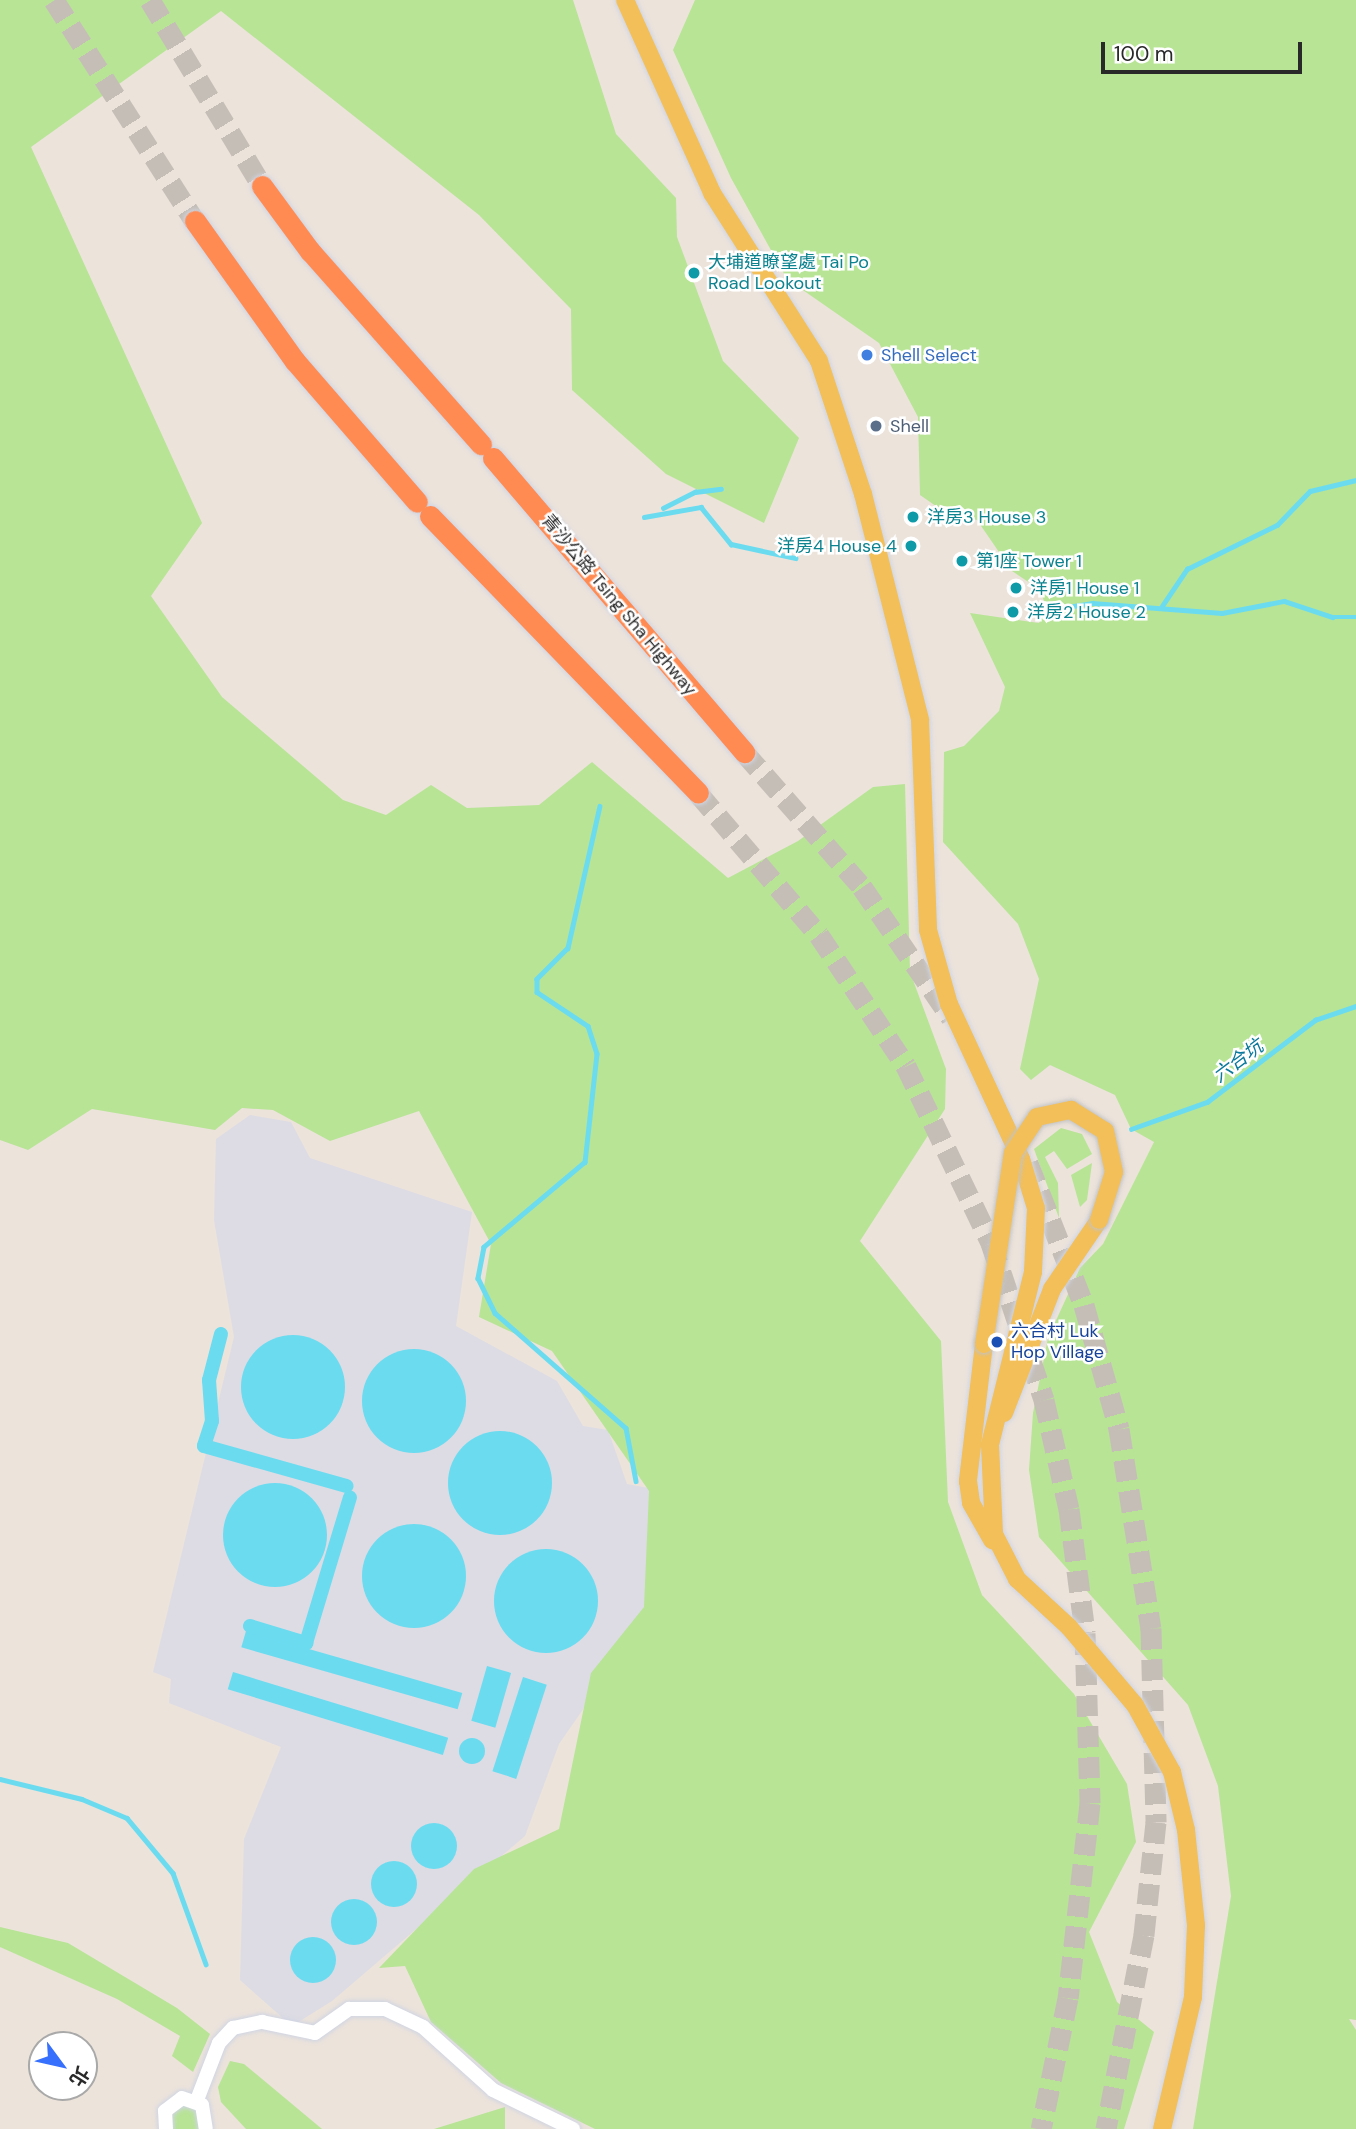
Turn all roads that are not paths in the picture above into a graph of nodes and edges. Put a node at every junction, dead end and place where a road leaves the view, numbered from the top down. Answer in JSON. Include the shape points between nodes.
{"nodes":[{"id":1,"x":625,"y":0,"type":"edge"},
{"id":2,"x":262,"y":186,"type":"tunnel mouth"},
{"id":3,"x":195,"y":221,"type":"tunnel mouth"},
{"id":4,"x":744,"y":752,"type":"tunnel mouth"},
{"id":5,"x":698,"y":793,"type":"tunnel mouth"},
{"id":6,"x":990,"y":1445,"type":"junction"},
{"id":7,"x":1003,"y":1555,"type":"junction"},
{"id":8,"x":197,"y":2100,"type":"junction"},
{"id":9,"x":206,"y":2128,"type":"edge"},
{"id":10,"x":166,"y":2129,"type":"edge"},
{"id":11,"x":573,"y":2129,"type":"edge"},
{"id":12,"x":1162,"y":2129,"type":"edge"}],
"edges":[{"from":1,"to":6,"type":"main road","via":[[712,193],[823,370],[863,494],[920,720],[928,930],[949,1004],[1021,1158],[1036,1209],[1032,1272]]},
{"from":2,"to":4,"type":"highway","name":"青沙公路 Tsing Sha Highway","via":[[319,261]]},
{"from":3,"to":5,"type":"highway","via":[[295,361],[424,509]]},
{"from":6,"to":7,"type":"main road","via":[[990,1508]]},
{"from":6,"to":7,"type":"main road","bridge":true,"via":[[1052,1289],[1099,1220],[1114,1172],[1105,1131],[1071,1110],[1037,1117],[1013,1153],[968,1481],[971,1503]]},
{"from":7,"to":12,"type":"main road","via":[[1017,1579],[1121,1686],[1153,1734],[1178,1788],[1193,1889],[1195,1966],[1185,2052]]},
{"from":8,"to":9,"type":"street","via":[[206,2110]]},
{"from":8,"to":10,"type":"street","via":[[182,2098],[169,2105]]},
{"from":8,"to":11,"type":"street","via":[[219,2043],[247,2022],[315,2033],[349,2009],[384,2009],[423,2026],[493,2090]]}]}
